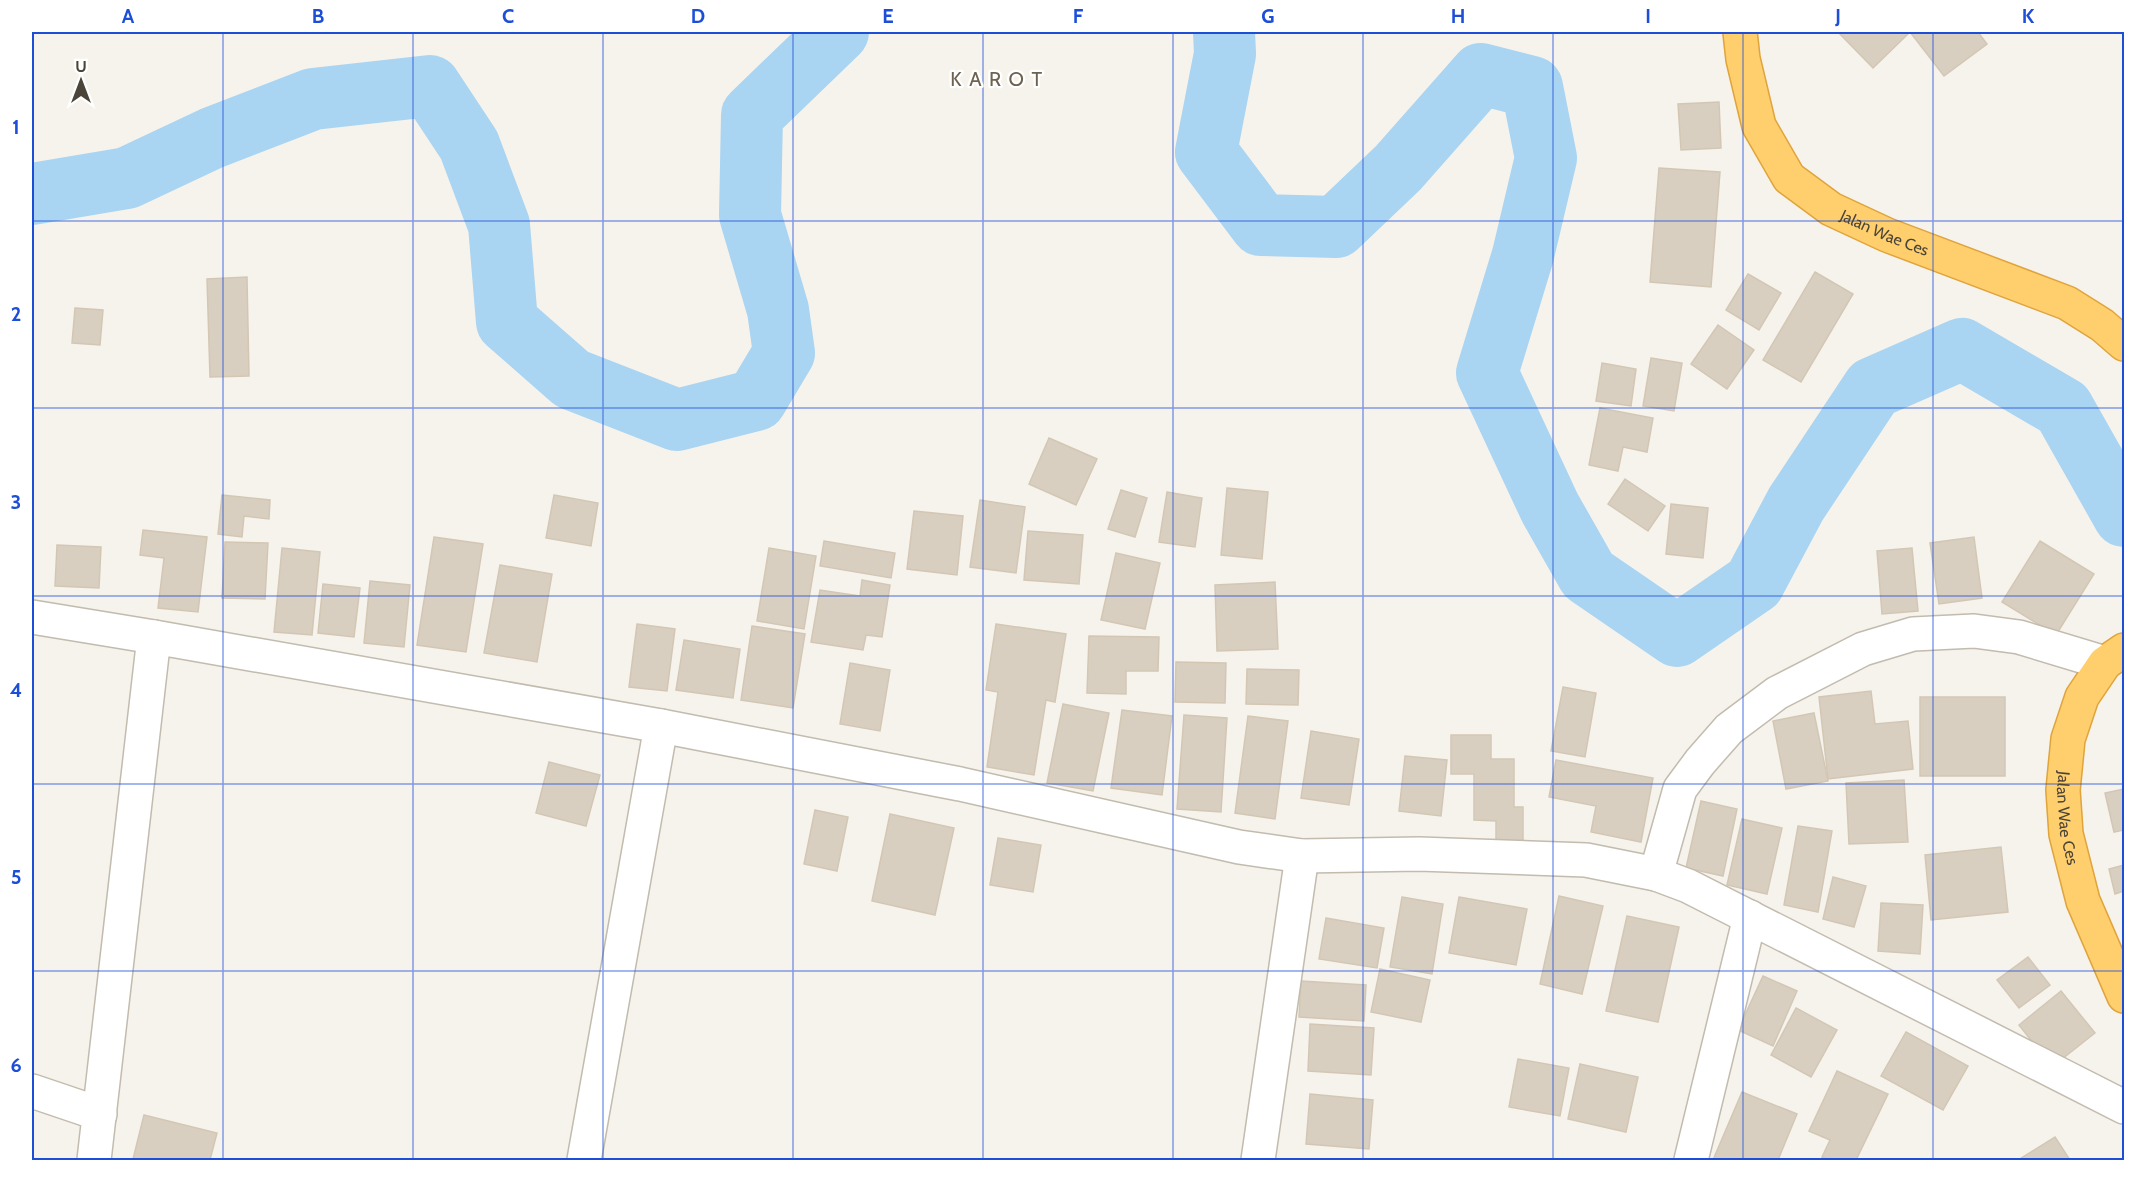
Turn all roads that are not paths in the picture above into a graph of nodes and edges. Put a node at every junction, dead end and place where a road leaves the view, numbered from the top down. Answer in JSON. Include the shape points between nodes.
{"nodes":[{"id":1,"x":1740,"y":32,"type":"edge"},
{"id":2,"x":2124,"y":344,"type":"edge"},
{"id":3,"x":32,"y":617,"type":"edge"},
{"id":4,"x":154,"y":637,"type":"junction"},
{"id":5,"x":2115,"y":657,"type":"edge"},
{"id":6,"x":661,"y":726,"type":"junction"},
{"id":7,"x":1302,"y":856,"type":"junction"},
{"id":8,"x":1656,"y":874,"type":"junction"},
{"id":9,"x":1750,"y":917,"type":"junction"},
{"id":10,"x":2124,"y":996,"type":"edge"},
{"id":11,"x":32,"y":1091,"type":"edge"},
{"id":12,"x":2124,"y":1107,"type":"edge"},
{"id":13,"x":100,"y":1114,"type":"junction"},
{"id":14,"x":94,"y":1161,"type":"edge"},
{"id":15,"x":584,"y":1161,"type":"edge"},
{"id":16,"x":1257,"y":1161,"type":"edge"},
{"id":17,"x":1691,"y":1161,"type":"edge"}],
"edges":[{"from":1,"to":2,"type":"highway","name":"Jalan Wae Ces","via":[[1759,126],[1789,178],[1831,209],[1887,235],[2067,303]]},
{"from":3,"to":4,"type":"street"},
{"from":4,"to":6,"type":"street"},
{"from":4,"to":13,"type":"street"},
{"from":5,"to":8,"type":"street","via":[[1974,630],[1913,634],[1863,649],[1777,693],[1729,729],[1680,789]]},
{"from":5,"to":10,"type":"highway","name":"Jalan Wae Ces","via":[[2082,697],[2068,739],[2064,801],[2066,834],[2084,901]]},
{"from":6,"to":7,"type":"street","via":[[960,784],[1239,847]]},
{"from":6,"to":15,"type":"street"},
{"from":7,"to":8,"type":"street","via":[[1419,854],[1586,860]]},
{"from":7,"to":16,"type":"street"},
{"from":8,"to":9,"type":"street"},
{"from":9,"to":12,"type":"street"},
{"from":9,"to":17,"type":"street"},
{"from":11,"to":13,"type":"street"},
{"from":13,"to":14,"type":"street"}]}
